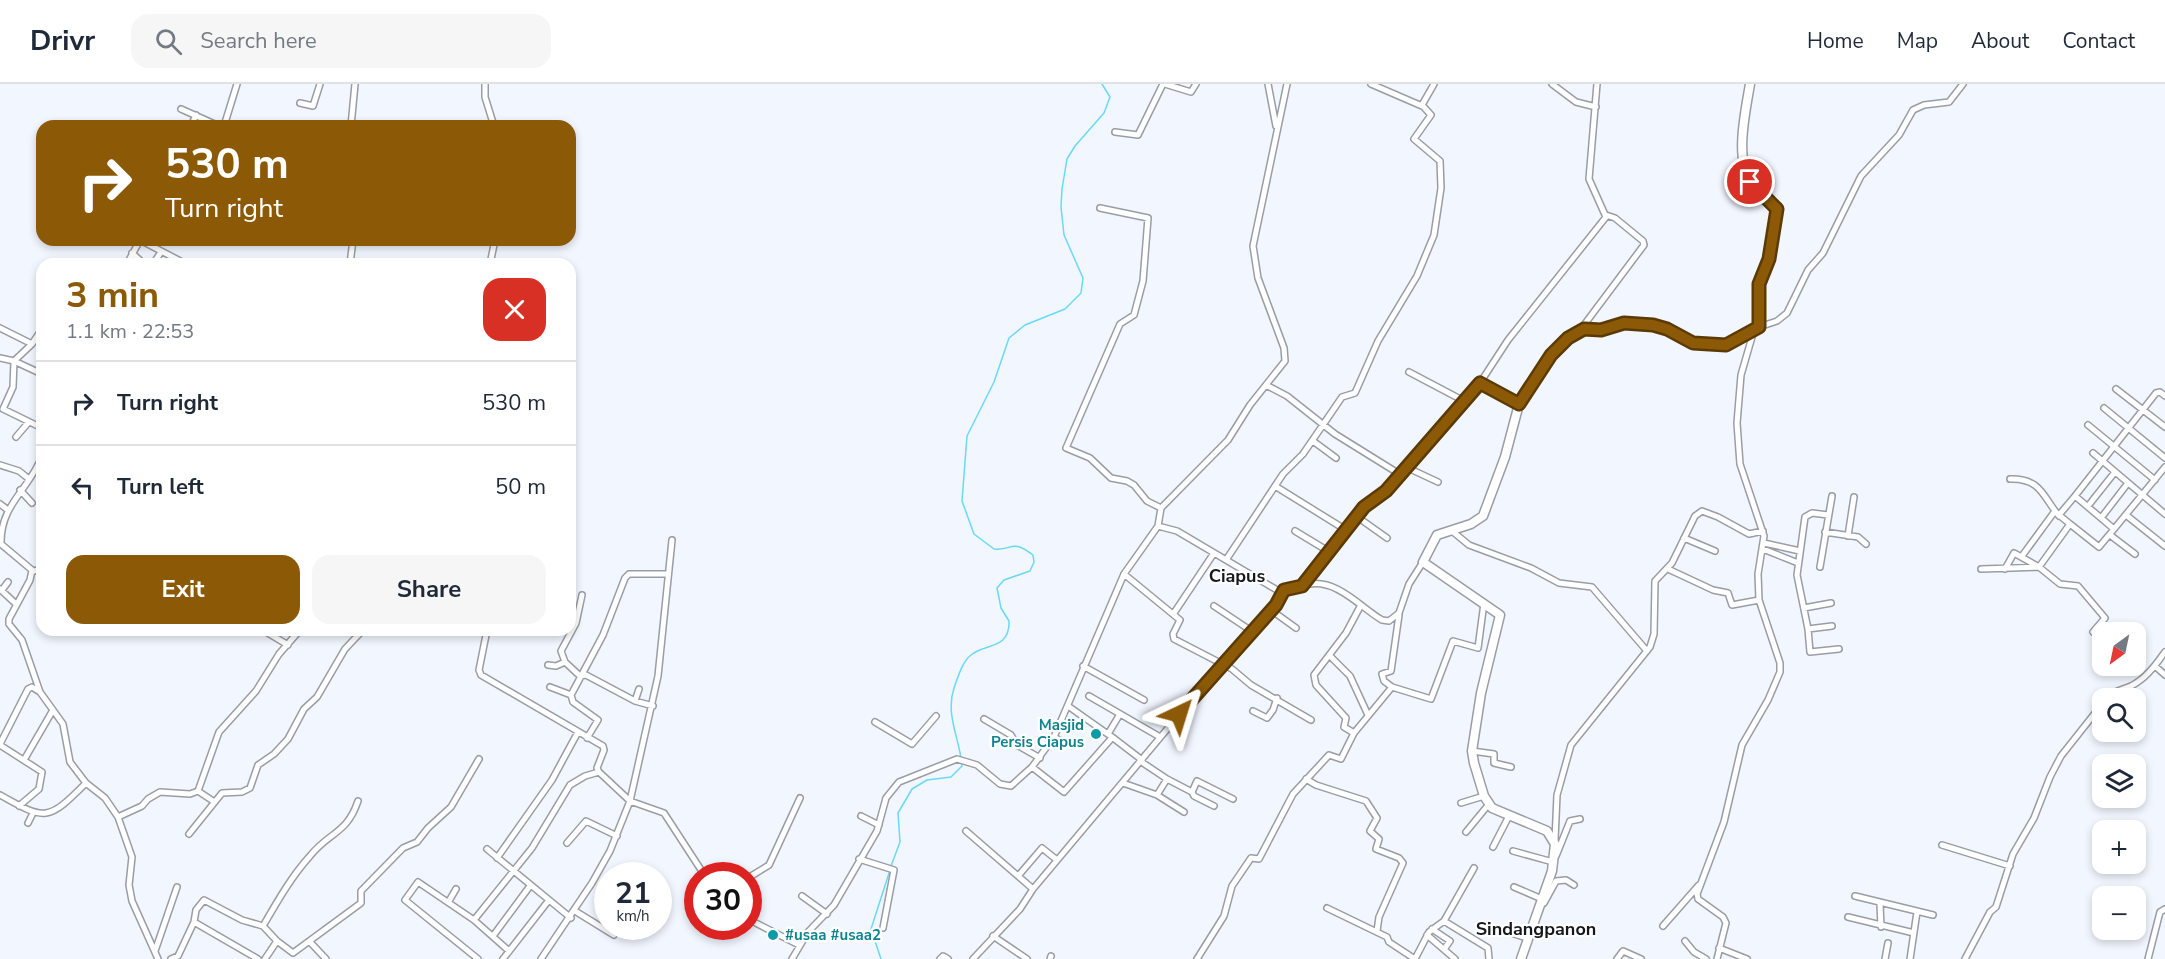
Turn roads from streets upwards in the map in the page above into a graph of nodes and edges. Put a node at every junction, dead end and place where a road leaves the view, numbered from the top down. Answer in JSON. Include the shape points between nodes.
{"nodes":[{"id":1,"x":237,"y":84,"type":"edge"},
{"id":2,"x":320,"y":84,"type":"edge"},
{"id":3,"x":355,"y":84,"type":"edge"},
{"id":4,"x":485,"y":84,"type":"edge"},
{"id":5,"x":1164,"y":84,"type":"edge"},
{"id":6,"x":1196,"y":84,"type":"edge"},
{"id":7,"x":1268,"y":84,"type":"edge"},
{"id":8,"x":1287,"y":84,"type":"edge"},
{"id":9,"x":1371,"y":84,"type":"edge"},
{"id":10,"x":1434,"y":84,"type":"edge"},
{"id":11,"x":1552,"y":84,"type":"edge"},
{"id":12,"x":1597,"y":84,"type":"edge"},
{"id":13,"x":1750,"y":84,"type":"edge"},
{"id":14,"x":1963,"y":84,"type":"edge"},
{"id":15,"x":300,"y":103,"type":"dead end"},
{"id":16,"x":1422,"y":106,"type":"junction"},
{"id":17,"x":1596,"y":107,"type":"junction"},
{"id":18,"x":181,"y":109,"type":"dead end"},
{"id":19,"x":196,"y":116,"type":"junction"},
{"id":20,"x":194,"y":120,"type":"edge"},
{"id":21,"x":205,"y":120,"type":"edge"},
{"id":22,"x":226,"y":120,"type":"edge"},
{"id":23,"x":352,"y":120,"type":"edge"},
{"id":24,"x":492,"y":120,"type":"edge"},
{"id":25,"x":1276,"y":127,"type":"junction"},
{"id":26,"x":1115,"y":132,"type":"dead end"},
{"id":27,"x":1100,"y":208,"type":"dead end"},
{"id":28,"x":1606,"y":215,"type":"junction"},
{"id":29,"x":136,"y":246,"type":"edge"},
{"id":30,"x":150,"y":246,"type":"edge"},
{"id":31,"x":161,"y":252,"type":"junction"},
{"id":32,"x":132,"y":253,"type":"junction"},
{"id":33,"x":130,"y":258,"type":"edge"},
{"id":34,"x":137,"y":258,"type":"edge"},
{"id":35,"x":157,"y":258,"type":"edge"},
{"id":36,"x":174,"y":258,"type":"edge"},
{"id":37,"x":1757,"y":327,"type":"junction"},
{"id":38,"x":0,"y":328,"type":"edge"},
{"id":39,"x":1580,"y":331,"type":"junction"},
{"id":40,"x":36,"y":338,"type":"edge"},
{"id":41,"x":32,"y":344,"type":"junction"},
{"id":42,"x":0,"y":358,"type":"edge"},
{"id":43,"x":14,"y":361,"type":"junction"},
{"id":44,"x":36,"y":371,"type":"edge"},
{"id":45,"x":1409,"y":372,"type":"dead end"},
{"id":46,"x":1480,"y":383,"type":"junction"},
{"id":47,"x":1266,"y":385,"type":"junction"},
{"id":48,"x":2116,"y":388,"type":"dead end"},
{"id":49,"x":2165,"y":396,"type":"edge"},
{"id":50,"x":1464,"y":401,"type":"junction"},
{"id":51,"x":1519,"y":404,"type":"junction"},
{"id":52,"x":2104,"y":408,"type":"dead end"},
{"id":53,"x":1,"y":410,"type":"edge"},
{"id":54,"x":2143,"y":410,"type":"junction"},
{"id":55,"x":28,"y":423,"type":"junction"},
{"id":56,"x":2088,"y":424,"type":"dead end"},
{"id":57,"x":36,"y":426,"type":"edge"},
{"id":58,"x":1324,"y":426,"type":"junction"},
{"id":59,"x":2165,"y":427,"type":"edge"},
{"id":60,"x":2128,"y":428,"type":"junction"},
{"id":61,"x":16,"y":437,"type":"dead end"},
{"id":62,"x":1312,"y":441,"type":"junction"},
{"id":63,"x":2114,"y":445,"type":"junction"},
{"id":64,"x":2093,"y":453,"type":"dead end"},
{"id":65,"x":1336,"y":458,"type":"dead end"},
{"id":66,"x":2165,"y":458,"type":"edge"},
{"id":67,"x":2102,"y":460,"type":"junction"},
{"id":68,"x":0,"y":465,"type":"edge"},
{"id":69,"x":36,"y":467,"type":"edge"},
{"id":70,"x":2165,"y":467,"type":"edge"},
{"id":71,"x":1408,"y":468,"type":"junction"},
{"id":72,"x":2115,"y":472,"type":"junction"},
{"id":73,"x":2159,"y":474,"type":"junction"},
{"id":74,"x":1401,"y":475,"type":"junction"},
{"id":75,"x":29,"y":479,"type":"junction"},
{"id":76,"x":2010,"y":479,"type":"dead end"},
{"id":77,"x":2165,"y":479,"type":"edge"},
{"id":78,"x":2155,"y":480,"type":"junction"},
{"id":79,"x":1437,"y":482,"type":"dead end"},
{"id":80,"x":2128,"y":483,"type":"junction"},
{"id":81,"x":1275,"y":486,"type":"junction"},
{"id":82,"x":20,"y":490,"type":"junction"},
{"id":83,"x":2142,"y":495,"type":"junction"},
{"id":84,"x":1832,"y":496,"type":"dead end"},
{"id":85,"x":2075,"y":496,"type":"junction"},
{"id":86,"x":1854,"y":497,"type":"dead end"},
{"id":87,"x":32,"y":503,"type":"dead end"},
{"id":88,"x":0,"y":504,"type":"edge"},
{"id":89,"x":2088,"y":506,"type":"junction"},
{"id":90,"x":1161,"y":508,"type":"junction"},
{"id":91,"x":8,"y":510,"type":"junction"},
{"id":92,"x":2057,"y":513,"type":"junction"},
{"id":93,"x":2165,"y":514,"type":"edge"},
{"id":94,"x":1828,"y":515,"type":"junction"},
{"id":95,"x":2126,"y":515,"type":"junction"},
{"id":96,"x":1356,"y":516,"type":"junction"},
{"id":97,"x":2101,"y":518,"type":"junction"},
{"id":98,"x":2070,"y":524,"type":"junction"},
{"id":99,"x":1158,"y":526,"type":"junction"},
{"id":100,"x":2114,"y":529,"type":"junction"},
{"id":101,"x":1346,"y":530,"type":"junction"},
{"id":102,"x":1295,"y":531,"type":"dead end"},
{"id":103,"x":1452,"y":531,"type":"junction"},
{"id":104,"x":1763,"y":531,"type":"junction"},
{"id":105,"x":1825,"y":532,"type":"junction"},
{"id":106,"x":2110,"y":535,"type":"junction"},
{"id":107,"x":1848,"y":536,"type":"junction"},
{"id":108,"x":1387,"y":538,"type":"dead end"},
{"id":109,"x":1684,"y":538,"type":"junction"},
{"id":110,"x":672,"y":540,"type":"dead end"},
{"id":111,"x":1866,"y":544,"type":"dead end"},
{"id":112,"x":1763,"y":546,"type":"junction"},
{"id":113,"x":2165,"y":546,"type":"edge"},
{"id":114,"x":1328,"y":551,"type":"junction"},
{"id":115,"x":1715,"y":551,"type":"dead end"},
{"id":116,"x":1800,"y":551,"type":"junction"},
{"id":117,"x":1214,"y":553,"type":"junction"},
{"id":118,"x":2135,"y":554,"type":"dead end"},
{"id":119,"x":2022,"y":556,"type":"junction"},
{"id":120,"x":1226,"y":560,"type":"junction"},
{"id":121,"x":1423,"y":562,"type":"junction"},
{"id":122,"x":1798,"y":562,"type":"junction"},
{"id":123,"x":1820,"y":567,"type":"dead end"},
{"id":124,"x":2039,"y":567,"type":"junction"},
{"id":125,"x":1668,"y":569,"type":"junction"},
{"id":126,"x":1981,"y":569,"type":"dead end"},
{"id":127,"x":2005,"y":569,"type":"junction"},
{"id":128,"x":36,"y":570,"type":"edge"},
{"id":129,"x":32,"y":572,"type":"junction"},
{"id":130,"x":668,"y":574,"type":"junction"},
{"id":131,"x":1124,"y":574,"type":"junction"},
{"id":132,"x":8,"y":582,"type":"dead end"},
{"id":133,"x":1302,"y":586,"type":"junction"},
{"id":134,"x":1,"y":590,"type":"edge"},
{"id":135,"x":1284,"y":590,"type":"junction"},
{"id":136,"x":582,"y":595,"type":"dead end"},
{"id":137,"x":1759,"y":600,"type":"junction"},
{"id":138,"x":1484,"y":603,"type":"junction"},
{"id":139,"x":1831,"y":603,"type":"dead end"},
{"id":140,"x":16,"y":604,"type":"junction"},
{"id":141,"x":1361,"y":605,"type":"junction"},
{"id":142,"x":1214,"y":606,"type":"dead end"},
{"id":143,"x":1804,"y":608,"type":"junction"},
{"id":144,"x":1271,"y":610,"type":"junction"},
{"id":145,"x":1173,"y":613,"type":"junction"},
{"id":146,"x":1399,"y":613,"type":"junction"},
{"id":147,"x":2103,"y":622,"type":"edge"},
{"id":148,"x":576,"y":623,"type":"edge"},
{"id":149,"x":1833,"y":627,"type":"dead end"},
{"id":150,"x":1296,"y":628,"type":"dead end"},
{"id":151,"x":1808,"y":629,"type":"junction"},
{"id":152,"x":1253,"y":632,"type":"junction"},
{"id":153,"x":273,"y":636,"type":"edge"},
{"id":154,"x":295,"y":636,"type":"edge"},
{"id":155,"x":357,"y":636,"type":"edge"},
{"id":156,"x":486,"y":636,"type":"edge"},
{"id":157,"x":569,"y":636,"type":"edge"},
{"id":158,"x":288,"y":645,"type":"junction"},
{"id":159,"x":1839,"y":649,"type":"dead end"},
{"id":160,"x":1647,"y":651,"type":"junction"},
{"id":161,"x":2165,"y":652,"type":"edge"},
{"id":162,"x":1329,"y":655,"type":"junction"},
{"id":163,"x":566,"y":662,"type":"junction"},
{"id":164,"x":2160,"y":663,"type":"edge"},
{"id":165,"x":548,"y":665,"type":"dead end"},
{"id":166,"x":1221,"y":665,"type":"junction"},
{"id":167,"x":1083,"y":666,"type":"junction"},
{"id":168,"x":2165,"y":675,"type":"edge"},
{"id":169,"x":580,"y":676,"type":"junction"},
{"id":170,"x":550,"y":687,"type":"dead end"},
{"id":171,"x":1392,"y":687,"type":"junction"},
{"id":172,"x":2123,"y":688,"type":"edge"},
{"id":173,"x":639,"y":689,"type":"dead end"},
{"id":174,"x":40,"y":692,"type":"junction"},
{"id":175,"x":571,"y":695,"type":"junction"},
{"id":176,"x":1089,"y":696,"type":"dead end"},
{"id":177,"x":1276,"y":698,"type":"junction"},
{"id":178,"x":1144,"y":700,"type":"dead end"},
{"id":179,"x":635,"y":701,"type":"junction"},
{"id":180,"x":653,"y":706,"type":"junction"},
{"id":181,"x":1068,"y":706,"type":"junction"},
{"id":182,"x":53,"y":710,"type":"junction"},
{"id":183,"x":1253,"y":711,"type":"dead end"},
{"id":184,"x":1120,"y":714,"type":"junction"},
{"id":185,"x":1368,"y":715,"type":"junction"},
{"id":186,"x":936,"y":716,"type":"dead end"},
{"id":187,"x":2092,"y":717,"type":"edge"},
{"id":188,"x":984,"y":719,"type":"dead end"},
{"id":189,"x":1311,"y":720,"type":"dead end"},
{"id":190,"x":875,"y":722,"type":"dead end"},
{"id":191,"x":578,"y":732,"type":"junction"},
{"id":192,"x":1354,"y":733,"type":"junction"},
{"id":193,"x":1110,"y":736,"type":"junction"},
{"id":194,"x":1054,"y":737,"type":"junction"},
{"id":195,"x":1160,"y":737,"type":"junction"},
{"id":196,"x":587,"y":738,"type":"junction"},
{"id":197,"x":0,"y":744,"type":"edge"},
{"id":198,"x":1065,"y":744,"type":"dead end"},
{"id":199,"x":1472,"y":751,"type":"junction"},
{"id":200,"x":1040,"y":758,"type":"junction"},
{"id":201,"x":478,"y":759,"type":"dead end"},
{"id":202,"x":24,"y":760,"type":"junction"},
{"id":203,"x":1141,"y":760,"type":"junction"},
{"id":204,"x":1032,"y":767,"type":"junction"},
{"id":205,"x":1511,"y":767,"type":"dead end"},
{"id":206,"x":599,"y":772,"type":"junction"},
{"id":207,"x":1167,"y":779,"type":"junction"},
{"id":208,"x":1305,"y":779,"type":"junction"},
{"id":209,"x":86,"y":783,"type":"junction"},
{"id":210,"x":1123,"y":783,"type":"junction"},
{"id":211,"x":198,"y":791,"type":"junction"},
{"id":212,"x":1192,"y":792,"type":"junction"},
{"id":213,"x":0,"y":795,"type":"edge"},
{"id":214,"x":1156,"y":795,"type":"junction"},
{"id":215,"x":800,"y":798,"type":"dead end"},
{"id":216,"x":1233,"y":799,"type":"dead end"},
{"id":217,"x":1486,"y":800,"type":"junction"},
{"id":218,"x":213,"y":801,"type":"junction"},
{"id":219,"x":358,"y":801,"type":"dead end"},
{"id":220,"x":630,"y":801,"type":"junction"},
{"id":221,"x":1461,"y":802,"type":"dead end"},
{"id":222,"x":19,"y":806,"type":"junction"},
{"id":223,"x":1214,"y":806,"type":"dead end"},
{"id":224,"x":1184,"y":812,"type":"dead end"},
{"id":225,"x":33,"y":813,"type":"junction"},
{"id":226,"x":861,"y":816,"type":"dead end"},
{"id":227,"x":1509,"y":816,"type":"junction"},
{"id":228,"x":118,"y":818,"type":"junction"},
{"id":229,"x":1580,"y":819,"type":"dead end"},
{"id":230,"x":28,"y":823,"type":"dead end"},
{"id":231,"x":879,"y":825,"type":"junction"},
{"id":232,"x":966,"y":831,"type":"dead end"},
{"id":233,"x":1466,"y":832,"type":"dead end"},
{"id":234,"x":189,"y":834,"type":"dead end"},
{"id":235,"x":617,"y":836,"type":"junction"},
{"id":236,"x":1555,"y":840,"type":"junction"},
{"id":237,"x":567,"y":843,"type":"dead end"},
{"id":238,"x":1942,"y":845,"type":"dead end"},
{"id":239,"x":1493,"y":847,"type":"dead end"},
{"id":240,"x":487,"y":849,"type":"dead end"},
{"id":241,"x":1514,"y":851,"type":"dead end"},
{"id":242,"x":497,"y":858,"type":"junction"},
{"id":243,"x":859,"y":859,"type":"junction"},
{"id":244,"x":1058,"y":860,"type":"junction"},
{"id":245,"x":696,"y":862,"type":"edge"},
{"id":246,"x":1553,"y":864,"type":"junction"},
{"id":247,"x":2010,"y":866,"type":"junction"},
{"id":248,"x":1474,"y":868,"type":"dead end"},
{"id":249,"x":762,"y":869,"type":"edge"},
{"id":250,"x":514,"y":872,"type":"junction"},
{"id":251,"x":1019,"y":875,"type":"junction"},
{"id":252,"x":592,"y":883,"type":"joint"},
{"id":253,"x":1700,"y":884,"type":"junction"},
{"id":254,"x":1574,"y":885,"type":"dead end"},
{"id":255,"x":530,"y":886,"type":"junction"},
{"id":256,"x":177,"y":887,"type":"dead end"},
{"id":257,"x":1514,"y":887,"type":"dead end"},
{"id":258,"x":456,"y":889,"type":"dead end"},
{"id":259,"x":1033,"y":889,"type":"junction"},
{"id":260,"x":802,"y":896,"type":"dead end"},
{"id":261,"x":1855,"y":896,"type":"dead end"},
{"id":262,"x":549,"y":900,"type":"junction"},
{"id":263,"x":449,"y":901,"type":"junction"},
{"id":264,"x":1540,"y":903,"type":"junction"},
{"id":265,"x":1880,"y":904,"type":"junction"},
{"id":266,"x":1327,"y":908,"type":"dead end"},
{"id":267,"x":2165,"y":909,"type":"edge"},
{"id":268,"x":575,"y":911,"type":"junction"},
{"id":269,"x":1917,"y":912,"type":"junction"},
{"id":270,"x":827,"y":914,"type":"junction"},
{"id":271,"x":1933,"y":915,"type":"dead end"},
{"id":272,"x":571,"y":918,"type":"junction"},
{"id":273,"x":1848,"y":918,"type":"dead end"},
{"id":274,"x":474,"y":920,"type":"junction"},
{"id":275,"x":1444,"y":921,"type":"junction"},
{"id":276,"x":194,"y":922,"type":"junction"},
{"id":277,"x":594,"y":923,"type":"edge"},
{"id":278,"x":263,"y":926,"type":"junction"},
{"id":279,"x":762,"y":926,"type":"edge"},
{"id":280,"x":1663,"y":926,"type":"dead end"},
{"id":281,"x":1881,"y":927,"type":"junction"},
{"id":282,"x":883,"y":928,"type":"dead end"},
{"id":283,"x":1495,"y":928,"type":"dead end"},
{"id":284,"x":1432,"y":929,"type":"junction"},
{"id":285,"x":1377,"y":931,"type":"junction"},
{"id":286,"x":1914,"y":933,"type":"junction"},
{"id":287,"x":1427,"y":935,"type":"junction"},
{"id":288,"x":493,"y":936,"type":"junction"},
{"id":289,"x":993,"y":936,"type":"junction"},
{"id":290,"x":1527,"y":938,"type":"junction"},
{"id":291,"x":277,"y":941,"type":"junction"},
{"id":292,"x":1685,"y":941,"type":"dead end"},
{"id":293,"x":310,"y":942,"type":"junction"},
{"id":294,"x":1888,"y":943,"type":"dead end"},
{"id":295,"x":799,"y":945,"type":"junction"},
{"id":296,"x":1445,"y":948,"type":"junction"},
{"id":297,"x":1719,"y":948,"type":"junction"},
{"id":298,"x":155,"y":951,"type":"junction"},
{"id":299,"x":509,"y":951,"type":"junction"},
{"id":300,"x":1966,"y":957,"type":"edge"},
{"id":301,"x":158,"y":959,"type":"edge"},
{"id":302,"x":171,"y":959,"type":"edge"},
{"id":303,"x":258,"y":959,"type":"edge"},
{"id":304,"x":265,"y":959,"type":"edge"},
{"id":305,"x":326,"y":959,"type":"edge"},
{"id":306,"x":478,"y":959,"type":"edge"},
{"id":307,"x":503,"y":959,"type":"edge"},
{"id":308,"x":541,"y":959,"type":"edge"},
{"id":309,"x":792,"y":959,"type":"edge"},
{"id":310,"x":940,"y":959,"type":"edge"},
{"id":311,"x":948,"y":959,"type":"edge"},
{"id":312,"x":973,"y":959,"type":"edge"},
{"id":313,"x":1027,"y":959,"type":"edge"},
{"id":314,"x":1197,"y":959,"type":"edge"},
{"id":315,"x":1455,"y":959,"type":"edge"},
{"id":316,"x":1489,"y":959,"type":"edge"},
{"id":317,"x":1521,"y":959,"type":"edge"},
{"id":318,"x":1617,"y":959,"type":"edge"},
{"id":319,"x":1641,"y":959,"type":"edge"},
{"id":320,"x":1706,"y":959,"type":"edge"},
{"id":321,"x":1717,"y":959,"type":"edge"},
{"id":322,"x":1747,"y":959,"type":"edge"},
{"id":323,"x":1885,"y":959,"type":"edge"},
{"id":324,"x":1910,"y":959,"type":"edge"},
{"id":325,"x":1974,"y":959,"type":"edge"},
{"id":326,"x":2148,"y":959,"type":"edge"}],
"edges":[{"from":1,"to":22,"type":"street"},
{"from":2,"to":15,"type":"street","via":[[313,106]]},
{"from":3,"to":23,"type":"street"},
{"from":4,"to":24,"type":"street"},
{"from":5,"to":6,"type":"street","via":[[1191,92]]},
{"from":5,"to":26,"type":"street","via":[[1138,135]]},
{"from":7,"to":25,"type":"street"},
{"from":8,"to":25,"type":"street"},
{"from":9,"to":16,"type":"street"},
{"from":10,"to":16,"type":"street"},
{"from":11,"to":17,"type":"street","via":[[1576,102]]},
{"from":12,"to":17,"type":"street"},
{"from":13,"to":37,"type":"street","via":[[1743,116],[1743,157],[1750,182],[1777,209],[1769,259],[1759,284]]},
{"from":14,"to":37,"type":"street","via":[[1949,102],[1913,110],[1899,135],[1861,176],[1823,253],[1808,270],[1787,313],[1777,321]]},
{"from":16,"to":58,"type":"street","via":[[1431,115],[1414,139],[1438,157],[1441,166],[1434,235],[1417,276],[1378,341],[1358,389],[1353,395],[1342,397]]},
{"from":17,"to":28,"type":"street","via":[[1589,179]]},
{"from":18,"to":19,"type":"street"},
{"from":19,"to":20,"type":"street"},
{"from":19,"to":21,"type":"street"},
{"from":25,"to":47,"type":"street","via":[[1253,246],[1255,268],[1285,358]]},
{"from":27,"to":90,"type":"street","via":[[1148,218],[1143,279],[1134,315],[1120,324],[1066,448],[1089,457],[1111,478],[1134,485],[1152,505]]},
{"from":28,"to":39,"type":"street","via":[[1617,219],[1644,245]]},
{"from":28,"to":46,"type":"street","via":[[1508,340]]},
{"from":29,"to":32,"type":"street"},
{"from":30,"to":31,"type":"street"},
{"from":31,"to":35,"type":"street"},
{"from":31,"to":36,"type":"street"},
{"from":32,"to":33,"type":"street"},
{"from":32,"to":34,"type":"street"},
{"from":37,"to":39,"type":"street","via":[[1726,345],[1693,343],[1653,325],[1620,324]]},
{"from":37,"to":104,"type":"street","via":[[1741,375],[1737,423],[1740,464]]},
{"from":38,"to":41,"type":"street"},
{"from":39,"to":51,"type":"street","via":[[1551,355]]},
{"from":40,"to":41,"type":"street"},
{"from":41,"to":43,"type":"street"},
{"from":42,"to":43,"type":"street"},
{"from":43,"to":44,"type":"street"},
{"from":43,"to":53,"type":"street","via":[[13,387]]},
{"from":45,"to":50,"type":"street"},
{"from":46,"to":50,"type":"street"},
{"from":46,"to":51,"type":"street"},
{"from":47,"to":58,"type":"street","via":[[1287,396]]},
{"from":47,"to":90,"type":"street","via":[[1228,440]]},
{"from":48,"to":54,"type":"street"},
{"from":49,"to":54,"type":"street","via":[[2158,392]]},
{"from":50,"to":71,"type":"street"},
{"from":51,"to":103,"type":"street","via":[[1487,509],[1478,520]]},
{"from":52,"to":60,"type":"street"},
{"from":53,"to":55,"type":"street"},
{"from":54,"to":59,"type":"street"},
{"from":54,"to":60,"type":"street"},
{"from":55,"to":57,"type":"street"},
{"from":55,"to":61,"type":"street"},
{"from":56,"to":63,"type":"street"},
{"from":58,"to":62,"type":"street"},
{"from":58,"to":74,"type":"street"},
{"from":60,"to":63,"type":"street"},
{"from":60,"to":66,"type":"street"},
{"from":62,"to":65,"type":"street"},
{"from":62,"to":81,"type":"street"},
{"from":63,"to":67,"type":"street"},
{"from":63,"to":78,"type":"street"},
{"from":64,"to":67,"type":"street"},
{"from":67,"to":72,"type":"street"},
{"from":67,"to":85,"type":"street"},
{"from":68,"to":75,"type":"street"},
{"from":69,"to":75,"type":"street"},
{"from":70,"to":73,"type":"street"},
{"from":71,"to":74,"type":"street"},
{"from":71,"to":79,"type":"street"},
{"from":72,"to":80,"type":"street"},
{"from":72,"to":89,"type":"street"},
{"from":73,"to":77,"type":"street"},
{"from":73,"to":78,"type":"street"},
{"from":74,"to":96,"type":"street"},
{"from":75,"to":82,"type":"street"},
{"from":76,"to":92,"type":"street","via":[[2022,479],[2042,490]]},
{"from":78,"to":83,"type":"street"},
{"from":80,"to":83,"type":"street"},
{"from":80,"to":97,"type":"street"},
{"from":81,"to":101,"type":"street"},
{"from":81,"to":120,"type":"street"},
{"from":82,"to":87,"type":"street"},
{"from":82,"to":91,"type":"street"},
{"from":83,"to":93,"type":"street"},
{"from":83,"to":95,"type":"street"},
{"from":84,"to":94,"type":"street"},
{"from":85,"to":89,"type":"street"},
{"from":85,"to":92,"type":"street"},
{"from":86,"to":107,"type":"street"},
{"from":88,"to":91,"type":"street"},
{"from":89,"to":97,"type":"street"},
{"from":90,"to":99,"type":"street"},
{"from":91,"to":129,"type":"street","via":[[1,544]]},
{"from":92,"to":98,"type":"street"},
{"from":92,"to":119,"type":"street"},
{"from":94,"to":105,"type":"street"},
{"from":94,"to":116,"type":"street","via":[[1812,513],[1805,517]]},
{"from":95,"to":100,"type":"street"},
{"from":95,"to":113,"type":"street"},
{"from":96,"to":101,"type":"street"},
{"from":96,"to":108,"type":"street"},
{"from":97,"to":100,"type":"street"},
{"from":98,"to":106,"type":"street","via":[[2098,547]]},
{"from":98,"to":124,"type":"street"},
{"from":99,"to":117,"type":"street","via":[[1177,531]]},
{"from":99,"to":131,"type":"street"},
{"from":100,"to":106,"type":"street"},
{"from":101,"to":114,"type":"street"},
{"from":102,"to":114,"type":"street"},
{"from":103,"to":121,"type":"street","via":[[1437,535]]},
{"from":103,"to":160,"type":"street","via":[[1469,545],[1559,583],[1592,587]]},
{"from":104,"to":109,"type":"street","via":[[1749,534],[1702,511],[1695,516]]},
{"from":104,"to":112,"type":"street"},
{"from":105,"to":107,"type":"street"},
{"from":105,"to":123,"type":"street"},
{"from":106,"to":118,"type":"street"},
{"from":107,"to":111,"type":"street","via":[[1858,537]]},
{"from":109,"to":115,"type":"street"},
{"from":109,"to":125,"type":"street"},
{"from":110,"to":130,"type":"street"},
{"from":112,"to":116,"type":"street"},
{"from":112,"to":122,"type":"street"},
{"from":112,"to":137,"type":"street"},
{"from":114,"to":133,"type":"street"},
{"from":116,"to":122,"type":"street"},
{"from":117,"to":120,"type":"street"},
{"from":117,"to":145,"type":"street"},
{"from":119,"to":124,"type":"street"},
{"from":119,"to":127,"type":"street","via":[[2014,553]]},
{"from":120,"to":135,"type":"street","via":[[1269,587]]},
{"from":121,"to":138,"type":"street"},
{"from":121,"to":146,"type":"street","via":[[1408,584]]},
{"from":122,"to":143,"type":"street"},
{"from":124,"to":127,"type":"street"},
{"from":124,"to":147,"type":"street","via":[[2060,584],[2078,586],[2104,617]]},
{"from":125,"to":137,"type":"street","via":[[1728,593],[1732,604]]},
{"from":125,"to":160,"type":"street","via":[[1657,578],[1654,634]]},
{"from":126,"to":127,"type":"street"},
{"from":128,"to":129,"type":"street"},
{"from":129,"to":140,"type":"street","via":[[26,592]]},
{"from":130,"to":169,"type":"street","via":[[627,576],[607,626]]},
{"from":130,"to":180,"type":"street"},
{"from":131,"to":145,"type":"street"},
{"from":131,"to":167,"type":"street"},
{"from":132,"to":134,"type":"street"},
{"from":133,"to":135,"type":"street"},
{"from":133,"to":141,"type":"street","via":[[1310,583],[1338,590]]},
{"from":134,"to":140,"type":"street"},
{"from":135,"to":144,"type":"street"},
{"from":136,"to":148,"type":"street"},
{"from":137,"to":253,"type":"street","via":[[1780,672],[1743,745],[1724,822]]},
{"from":138,"to":171,"type":"street","via":[[1478,648],[1453,641],[1431,699]]},
{"from":138,"to":199,"type":"street","via":[[1500,618],[1481,693]]},
{"from":139,"to":143,"type":"street"},
{"from":140,"to":174,"type":"street","via":[[9,624],[22,640]]},
{"from":141,"to":146,"type":"street","via":[[1382,620],[1389,621]]},
{"from":141,"to":162,"type":"street"},
{"from":142,"to":152,"type":"street"},
{"from":143,"to":151,"type":"street"},
{"from":144,"to":150,"type":"street"},
{"from":144,"to":152,"type":"street"},
{"from":145,"to":166,"type":"street","via":[[1180,620],[1174,639]]},
{"from":146,"to":171,"type":"street","via":[[1391,671],[1382,674]]},
{"from":149,"to":151,"type":"street"},
{"from":151,"to":159,"type":"street","via":[[1810,651]]},
{"from":152,"to":166,"type":"street"},
{"from":153,"to":158,"type":"street"},
{"from":154,"to":158,"type":"street"},
{"from":155,"to":218,"type":"street","via":[[345,649],[317,697],[304,709],[282,748],[258,765],[250,788],[224,792]]},
{"from":156,"to":191,"type":"street","via":[[481,675]]},
{"from":157,"to":163,"type":"street","via":[[561,651]]},
{"from":158,"to":211,"type":"street","via":[[256,691],[219,732]]},
{"from":160,"to":236,"type":"street","via":[[1571,745],[1557,795]]},
{"from":161,"to":164,"type":"street"},
{"from":162,"to":185,"type":"street","via":[[1350,676]]},
{"from":162,"to":192,"type":"street","via":[[1314,679],[1347,719],[1344,727]]},
{"from":163,"to":165,"type":"street"},
{"from":163,"to":169,"type":"street"},
{"from":164,"to":168,"type":"street"},
{"from":164,"to":172,"type":"street","via":[[2136,683]]},
{"from":166,"to":177,"type":"street"},
{"from":166,"to":195,"type":"street"},
{"from":167,"to":178,"type":"street"},
{"from":167,"to":181,"type":"street"},
{"from":169,"to":175,"type":"street"},
{"from":169,"to":179,"type":"street","via":[[586,675]]},
{"from":170,"to":175,"type":"street"},
{"from":171,"to":185,"type":"street"},
{"from":173,"to":179,"type":"street"},
{"from":174,"to":182,"type":"street"},
{"from":174,"to":197,"type":"street","via":[[28,689]]},
{"from":175,"to":196,"type":"street","via":[[574,703],[597,718]]},
{"from":176,"to":184,"type":"street"},
{"from":177,"to":183,"type":"street","via":[[1267,718]]},
{"from":177,"to":189,"type":"street"},
{"from":179,"to":180,"type":"street"},
{"from":180,"to":220,"type":"street"},
{"from":181,"to":193,"type":"street"},
{"from":181,"to":194,"type":"street"},
{"from":182,"to":202,"type":"street"},
{"from":182,"to":209,"type":"street","via":[[65,728],[70,762]]},
{"from":184,"to":193,"type":"street"},
{"from":184,"to":195,"type":"street"},
{"from":185,"to":192,"type":"street"},
{"from":186,"to":190,"type":"street","via":[[912,744]]},
{"from":187,"to":247,"type":"street","via":[[2055,766]]},
{"from":188,"to":200,"type":"street"},
{"from":191,"to":196,"type":"street"},
{"from":191,"to":242,"type":"street","via":[[552,780]]},
{"from":192,"to":208,"type":"street","via":[[1341,759],[1329,755]]},
{"from":193,"to":203,"type":"street"},
{"from":193,"to":204,"type":"street","via":[[1064,792]]},
{"from":194,"to":198,"type":"street"},
{"from":194,"to":200,"type":"street"},
{"from":195,"to":203,"type":"street"},
{"from":196,"to":206,"type":"street","via":[[604,748],[597,763]]},
{"from":197,"to":202,"type":"street"},
{"from":199,"to":205,"type":"street","via":[[1494,754],[1494,763]]},
{"from":199,"to":217,"type":"street"},
{"from":200,"to":204,"type":"street"},
{"from":201,"to":293,"type":"street","via":[[451,807],[367,885],[359,894],[361,903]]},
{"from":202,"to":222,"type":"street","via":[[42,773],[39,789]]},
{"from":203,"to":207,"type":"street"},
{"from":203,"to":210,"type":"street"},
{"from":204,"to":231,"type":"street","via":[[1011,786],[1000,784],[972,762],[957,759],[899,782],[886,798]]},
{"from":206,"to":220,"type":"street"},
{"from":206,"to":250,"type":"street","via":[[570,785]]},
{"from":207,"to":212,"type":"street"},
{"from":207,"to":214,"type":"street"},
{"from":208,"to":285,"type":"street","via":[[1366,801],[1377,818],[1370,831],[1379,839],[1376,849],[1403,863],[1379,917]]},
{"from":208,"to":314,"type":"street","via":[[1293,794],[1259,860],[1251,858],[1232,886],[1224,916]]},
{"from":209,"to":225,"type":"street","via":[[51,812]]},
{"from":209,"to":228,"type":"street","via":[[105,798]]},
{"from":210,"to":214,"type":"street"},
{"from":210,"to":244,"type":"street"},
{"from":211,"to":218,"type":"street"},
{"from":211,"to":228,"type":"street","via":[[160,792]]},
{"from":212,"to":216,"type":"street","via":[[1197,781]]},
{"from":212,"to":223,"type":"street"},
{"from":213,"to":222,"type":"street"},
{"from":214,"to":224,"type":"street"},
{"from":215,"to":249,"type":"street","via":[[769,865]]},
{"from":217,"to":221,"type":"street"},
{"from":217,"to":227,"type":"street"},
{"from":217,"to":233,"type":"street"},
{"from":218,"to":234,"type":"street"},
{"from":219,"to":278,"type":"street","via":[[351,820],[301,867]]},
{"from":220,"to":235,"type":"street"},
{"from":220,"to":245,"type":"street","via":[[664,813]]},
{"from":222,"to":225,"type":"street"},
{"from":225,"to":230,"type":"street"},
{"from":226,"to":231,"type":"street"},
{"from":227,"to":236,"type":"street","via":[[1547,831]]},
{"from":227,"to":239,"type":"street"},
{"from":228,"to":298,"type":"street","via":[[132,856],[132,902]]},
{"from":229,"to":246,"type":"street","via":[[1570,821]]},
{"from":231,"to":243,"type":"street"},
{"from":232,"to":251,"type":"street"},
{"from":235,"to":237,"type":"street","via":[[586,821]]},
{"from":235,"to":252,"type":"street"},
{"from":236,"to":246,"type":"street"},
{"from":238,"to":247,"type":"street"},
{"from":240,"to":242,"type":"street"},
{"from":241,"to":246,"type":"street"},
{"from":242,"to":250,"type":"street"},
{"from":243,"to":270,"type":"street"},
{"from":243,"to":282,"type":"street","via":[[894,871]]},
{"from":244,"to":251,"type":"street","via":[[1042,848]]},
{"from":244,"to":259,"type":"street"},
{"from":246,"to":264,"type":"street"},
{"from":247,"to":300,"type":"street","via":[[1996,907]]},
{"from":248,"to":275,"type":"street"},
{"from":250,"to":255,"type":"street"},
{"from":250,"to":274,"type":"street"},
{"from":251,"to":259,"type":"street"},
{"from":252,"to":268,"type":"street"},
{"from":253,"to":280,"type":"street"},
{"from":253,"to":297,"type":"street","via":[[1698,899],[1726,923]]},
{"from":254,"to":264,"type":"street","via":[[1566,880],[1556,881]]},
{"from":255,"to":262,"type":"street"},
{"from":255,"to":288,"type":"street"},
{"from":256,"to":298,"type":"street"},
{"from":257,"to":264,"type":"street"},
{"from":258,"to":263,"type":"street"},
{"from":259,"to":289,"type":"street","via":[[1020,909]]},
{"from":260,"to":270,"type":"street"},
{"from":261,"to":265,"type":"street"},
{"from":262,"to":272,"type":"street"},
{"from":262,"to":299,"type":"street"},
{"from":263,"to":274,"type":"street"},
{"from":263,"to":306,"type":"street","via":[[419,882],[405,900]]},
{"from":264,"to":290,"type":"street"},
{"from":265,"to":269,"type":"street"},
{"from":265,"to":281,"type":"street"},
{"from":266,"to":285,"type":"street"},
{"from":267,"to":326,"type":"street","via":[[2160,912]]},
{"from":268,"to":272,"type":"street"},
{"from":268,"to":277,"type":"street"},
{"from":269,"to":271,"type":"street"},
{"from":269,"to":286,"type":"street"},
{"from":270,"to":295,"type":"street"},
{"from":272,"to":308,"type":"street"},
{"from":273,"to":281,"type":"street"},
{"from":274,"to":288,"type":"street"},
{"from":275,"to":284,"type":"street"},
{"from":275,"to":316,"type":"street","via":[[1488,948]]},
{"from":276,"to":278,"type":"street","via":[[196,910],[204,900],[254,926]]},
{"from":276,"to":302,"type":"street","via":[[178,956]]},
{"from":276,"to":303,"type":"street"},
{"from":278,"to":291,"type":"street"},
{"from":279,"to":295,"type":"street"},
{"from":281,"to":286,"type":"street"},
{"from":283,"to":290,"type":"street"},
{"from":284,"to":287,"type":"street"},
{"from":284,"to":296,"type":"street","via":[[1450,941]]},
{"from":285,"to":287,"type":"street","via":[[1415,959]]},
{"from":286,"to":324,"type":"street"},
{"from":287,"to":296,"type":"street"},
{"from":288,"to":299,"type":"street"},
{"from":289,"to":312,"type":"street"},
{"from":289,"to":313,"type":"street"},
{"from":290,"to":317,"type":"street"},
{"from":291,"to":293,"type":"street","via":[[292,953]]},
{"from":291,"to":304,"type":"street"},
{"from":292,"to":320,"type":"street"},
{"from":293,"to":305,"type":"street"},
{"from":294,"to":323,"type":"street"},
{"from":295,"to":309,"type":"street"},
{"from":296,"to":315,"type":"street"},
{"from":297,"to":321,"type":"street"},
{"from":297,"to":322,"type":"street"},
{"from":298,"to":301,"type":"street"},
{"from":299,"to":307,"type":"street"},
{"from":300,"to":325,"type":"street"},
{"from":310,"to":311,"type":"street"},
{"from":318,"to":319,"type":"street","via":[[1623,951]]}]}
